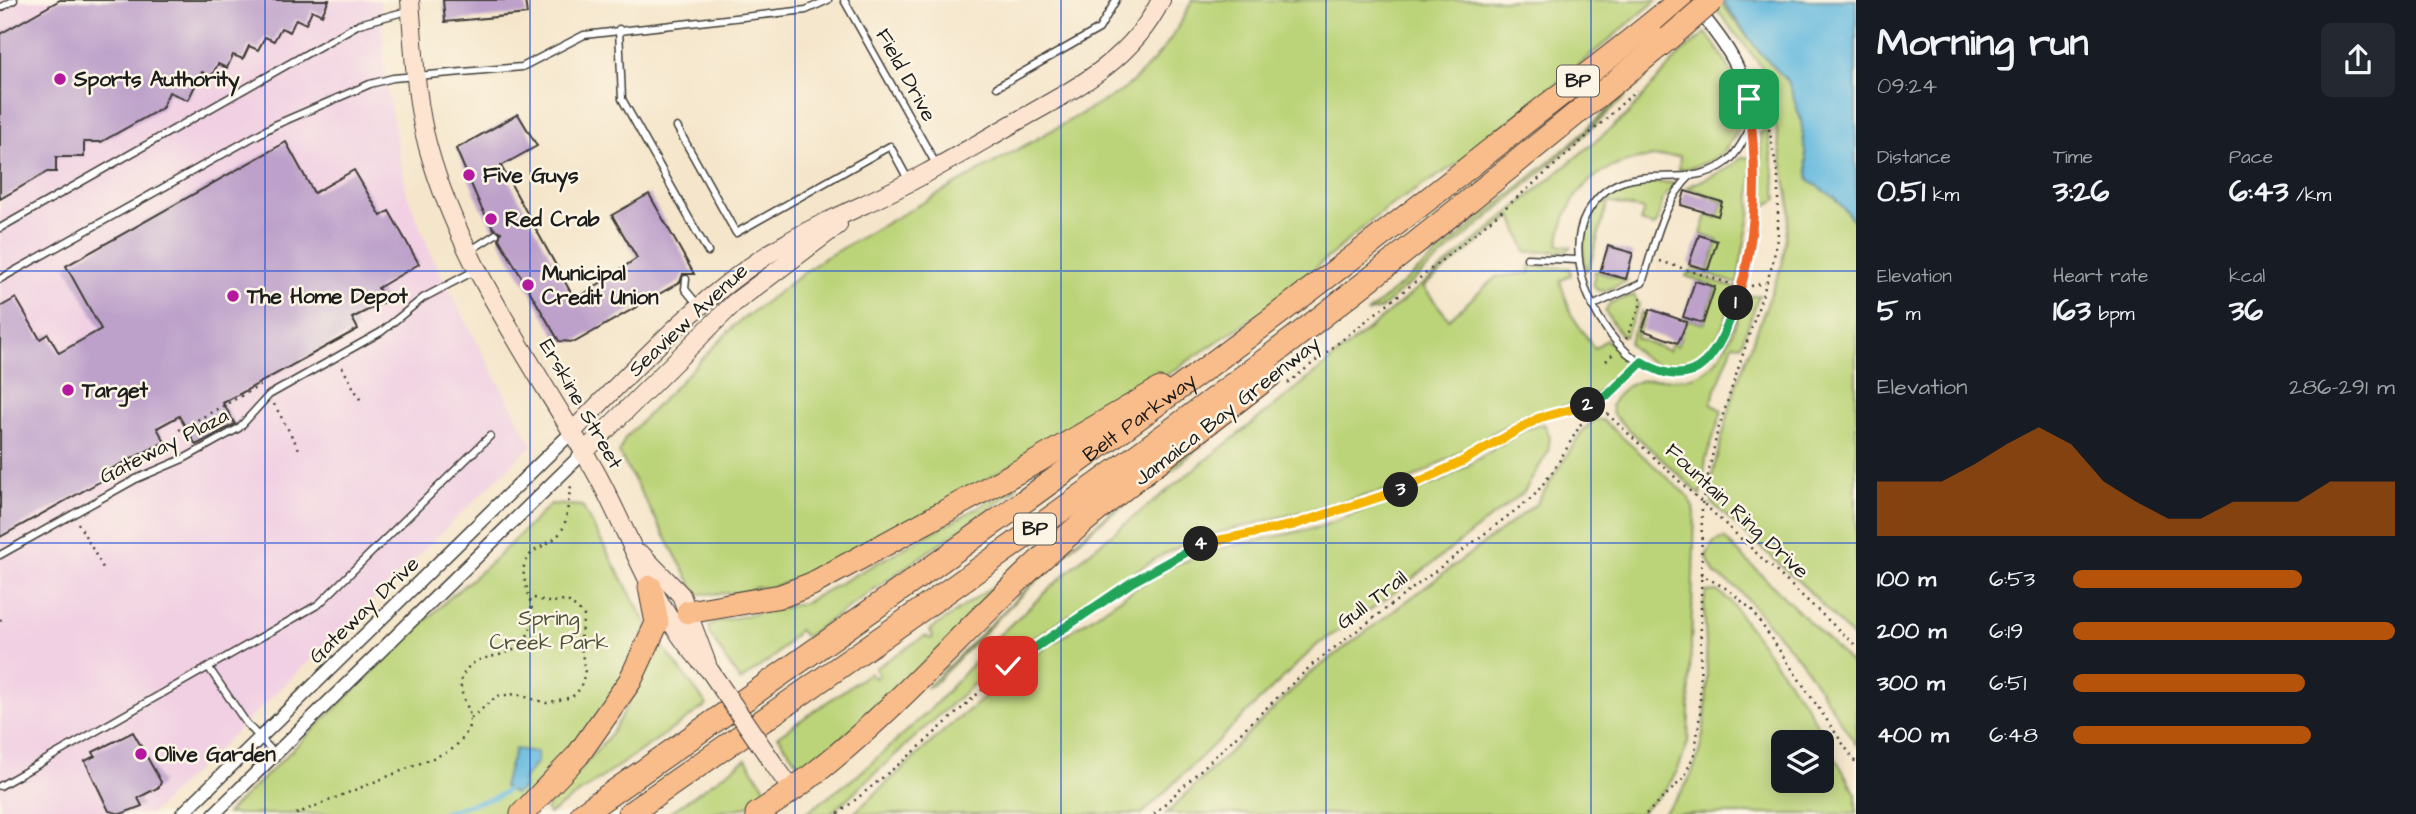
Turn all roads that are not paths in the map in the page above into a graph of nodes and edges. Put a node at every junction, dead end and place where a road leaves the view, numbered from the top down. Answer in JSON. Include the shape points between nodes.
{"nodes":[{"id":1,"x":15,"y":0,"type":"edge"},
{"id":2,"x":828,"y":0,"type":"edge"},
{"id":3,"x":844,"y":0,"type":"edge"},
{"id":4,"x":1116,"y":0,"type":"edge"},
{"id":5,"x":1161,"y":0,"type":"edge"},
{"id":6,"x":1680,"y":0,"type":"edge"},
{"id":7,"x":1689,"y":0,"type":"edge"},
{"id":8,"x":1713,"y":0,"type":"edge"},
{"id":9,"x":410,"y":5,"type":"edge"},
{"id":10,"x":0,"y":8,"type":"edge"},
{"id":11,"x":620,"y":29,"type":"junction"},
{"id":12,"x":1662,"y":29,"type":"junction"},
{"id":13,"x":416,"y":75,"type":"junction"},
{"id":14,"x":997,"y":87,"type":"dead end"},
{"id":15,"x":677,"y":127,"type":"dead end"},
{"id":16,"x":1751,"y":127,"type":"junction"},
{"id":17,"x":937,"y":166,"type":"junction"},
{"id":18,"x":1691,"y":175,"type":"junction"},
{"id":19,"x":910,"y":181,"type":"junction"},
{"id":20,"x":865,"y":205,"type":"junction"},
{"id":21,"x":0,"y":228,"type":"edge"},
{"id":22,"x":1432,"y":231,"type":"junction"},
{"id":23,"x":496,"y":234,"type":"dead end"},
{"id":24,"x":469,"y":251,"type":"junction"},
{"id":25,"x":708,"y":253,"type":"dead end"},
{"id":26,"x":1527,"y":258,"type":"dead end"},
{"id":27,"x":1577,"y":260,"type":"junction"},
{"id":28,"x":478,"y":269,"type":"junction"},
{"id":29,"x":0,"y":279,"type":"edge"},
{"id":30,"x":687,"y":279,"type":"dead end"},
{"id":31,"x":678,"y":284,"type":"dead end"},
{"id":32,"x":685,"y":289,"type":"junction"},
{"id":33,"x":1592,"y":306,"type":"junction"},
{"id":34,"x":699,"y":307,"type":"junction"},
{"id":35,"x":1233,"y":349,"type":"junction"},
{"id":36,"x":1642,"y":362,"type":"junction"},
{"id":37,"x":1595,"y":402,"type":"road end"},
{"id":38,"x":571,"y":433,"type":"junction"},
{"id":39,"x":490,"y":436,"type":"dead end"},
{"id":40,"x":583,"y":453,"type":"junction"},
{"id":41,"x":637,"y":550,"type":"junction"},
{"id":42,"x":0,"y":555,"type":"edge"},
{"id":43,"x":650,"y":587,"type":"junction"},
{"id":44,"x":688,"y":612,"type":"junction"},
{"id":45,"x":209,"y":668,"type":"junction"},
{"id":46,"x":710,"y":671,"type":"junction"},
{"id":47,"x":259,"y":738,"type":"junction"},
{"id":48,"x":275,"y":754,"type":"junction"},
{"id":49,"x":0,"y":786,"type":"edge"},
{"id":50,"x":793,"y":791,"type":"junction"},
{"id":51,"x":182,"y":814,"type":"edge"},
{"id":52,"x":214,"y":814,"type":"edge"},
{"id":53,"x":522,"y":814,"type":"edge"},
{"id":54,"x":582,"y":814,"type":"edge"},
{"id":55,"x":629,"y":814,"type":"edge"},
{"id":56,"x":757,"y":814,"type":"edge"}],
"edges":[{"from":1,"to":10,"type":"lane"},
{"from":2,"to":11,"type":"lane","via":[[806,10]]},
{"from":3,"to":17,"type":"lane","name":"Field Drive"},
{"from":4,"to":14,"type":"lane","via":[[1099,29]]},
{"from":5,"to":17,"type":"main road","name":"Seaview Avenue","via":[[1137,39],[1104,70]]},
{"from":6,"to":12,"type":"highway","name":"Belt Parkway","number":"BP"},
{"from":7,"to":16,"type":"street","via":[[1736,59],[1747,90]]},
{"from":8,"to":12,"type":"highway","name":"Belt Parkway","number":"BP","bridge":true},
{"from":9,"to":13,"type":"main road","name":"Erskine Street"},
{"from":9,"to":21,"type":"lane","via":[[359,24]]},
{"from":11,"to":13,"type":"lane","via":[[584,35],[522,67]]},
{"from":11,"to":25,"type":"lane","via":[[622,99]]},
{"from":12,"to":22,"type":"highway","name":"Belt Parkway","number":"BP"},
{"from":12,"to":35,"type":"highway","name":"Belt Parkway","number":"BP"},
{"from":13,"to":24,"type":"main road","name":"Erskine Street","via":[[428,146],[447,206]]},
{"from":13,"to":29,"type":"lane","via":[[359,88],[275,125]]},
{"from":15,"to":19,"type":"lane","via":[[736,233],[890,146]]},
{"from":16,"to":18,"type":"lane","via":[[1726,162]]},
{"from":16,"to":36,"type":"lane","via":[[1756,178],[1752,228],[1741,287],[1721,344],[1708,361],[1687,372],[1663,372]]},
{"from":17,"to":19,"type":"main road","name":"Seaview Avenue"},
{"from":18,"to":27,"type":"lane","via":[[1635,177],[1604,192],[1581,225]]},
{"from":18,"to":33,"type":"lane","via":[[1669,201],[1642,283]]},
{"from":19,"to":20,"type":"main road","name":"Seaview Avenue"},
{"from":20,"to":34,"type":"main road","name":"Seaview Avenue","via":[[785,243]]},
{"from":20,"to":40,"type":"main road","name":"Seaview Avenue","via":[[734,303]]},
{"from":22,"to":50,"type":"highway","via":[[1337,324],[1066,537],[869,727]]},
{"from":22,"to":55,"type":"highway","name":"Belt Parkway","number":"BP","via":[[1066,506]]},
{"from":23,"to":24,"type":"lane"},
{"from":24,"to":28,"type":"main road","name":"Erskine Street"},
{"from":26,"to":27,"type":"lane"},
{"from":27,"to":33,"type":"lane"},
{"from":28,"to":38,"type":"main road","name":"Erskine Street"},
{"from":28,"to":42,"type":"lane","name":"Gateway Plaza","via":[[423,298],[381,332],[269,395],[249,420],[232,432]]},
{"from":30,"to":32,"type":"lane"},
{"from":31,"to":32,"type":"lane"},
{"from":32,"to":34,"type":"lane"},
{"from":33,"to":36,"type":"lane","via":[[1610,334]]},
{"from":34,"to":38,"type":"main road","name":"Seaview Avenue"},
{"from":35,"to":44,"type":"highway","via":[[820,580],[781,596]]},
{"from":35,"to":54,"type":"highway","name":"Belt Parkway","number":"BP","via":[[997,523]]},
{"from":36,"to":37,"type":"lane"},
{"from":38,"to":40,"type":"main road","name":"Erskine Street"},
{"from":38,"to":47,"type":"street","name":"Gateway Drive"},
{"from":39,"to":45,"type":"lane","via":[[323,601]]},
{"from":40,"to":41,"type":"main road","name":"Erskine Street"},
{"from":40,"to":48,"type":"street","name":"Gateway Drive"},
{"from":41,"to":43,"type":"main road","name":"Erskine Street"},
{"from":41,"to":44,"type":"main road","name":"Erskine Street","via":[[681,595]]},
{"from":43,"to":46,"type":"main road","name":"Erskine Street","via":[[690,651]]},
{"from":43,"to":53,"type":"highway","via":[[657,623],[630,681],[578,755]]},
{"from":44,"to":46,"type":"main road","name":"Erskine Street"},
{"from":45,"to":47,"type":"lane"},
{"from":45,"to":49,"type":"lane"},
{"from":46,"to":50,"type":"main road","name":"Erskine Street","bridge":true},
{"from":47,"to":48,"type":"lane"},
{"from":47,"to":51,"type":"street","name":"Gateway Drive"},
{"from":48,"to":52,"type":"street","name":"Gateway Drive"},
{"from":50,"to":56,"type":"highway"}]}
